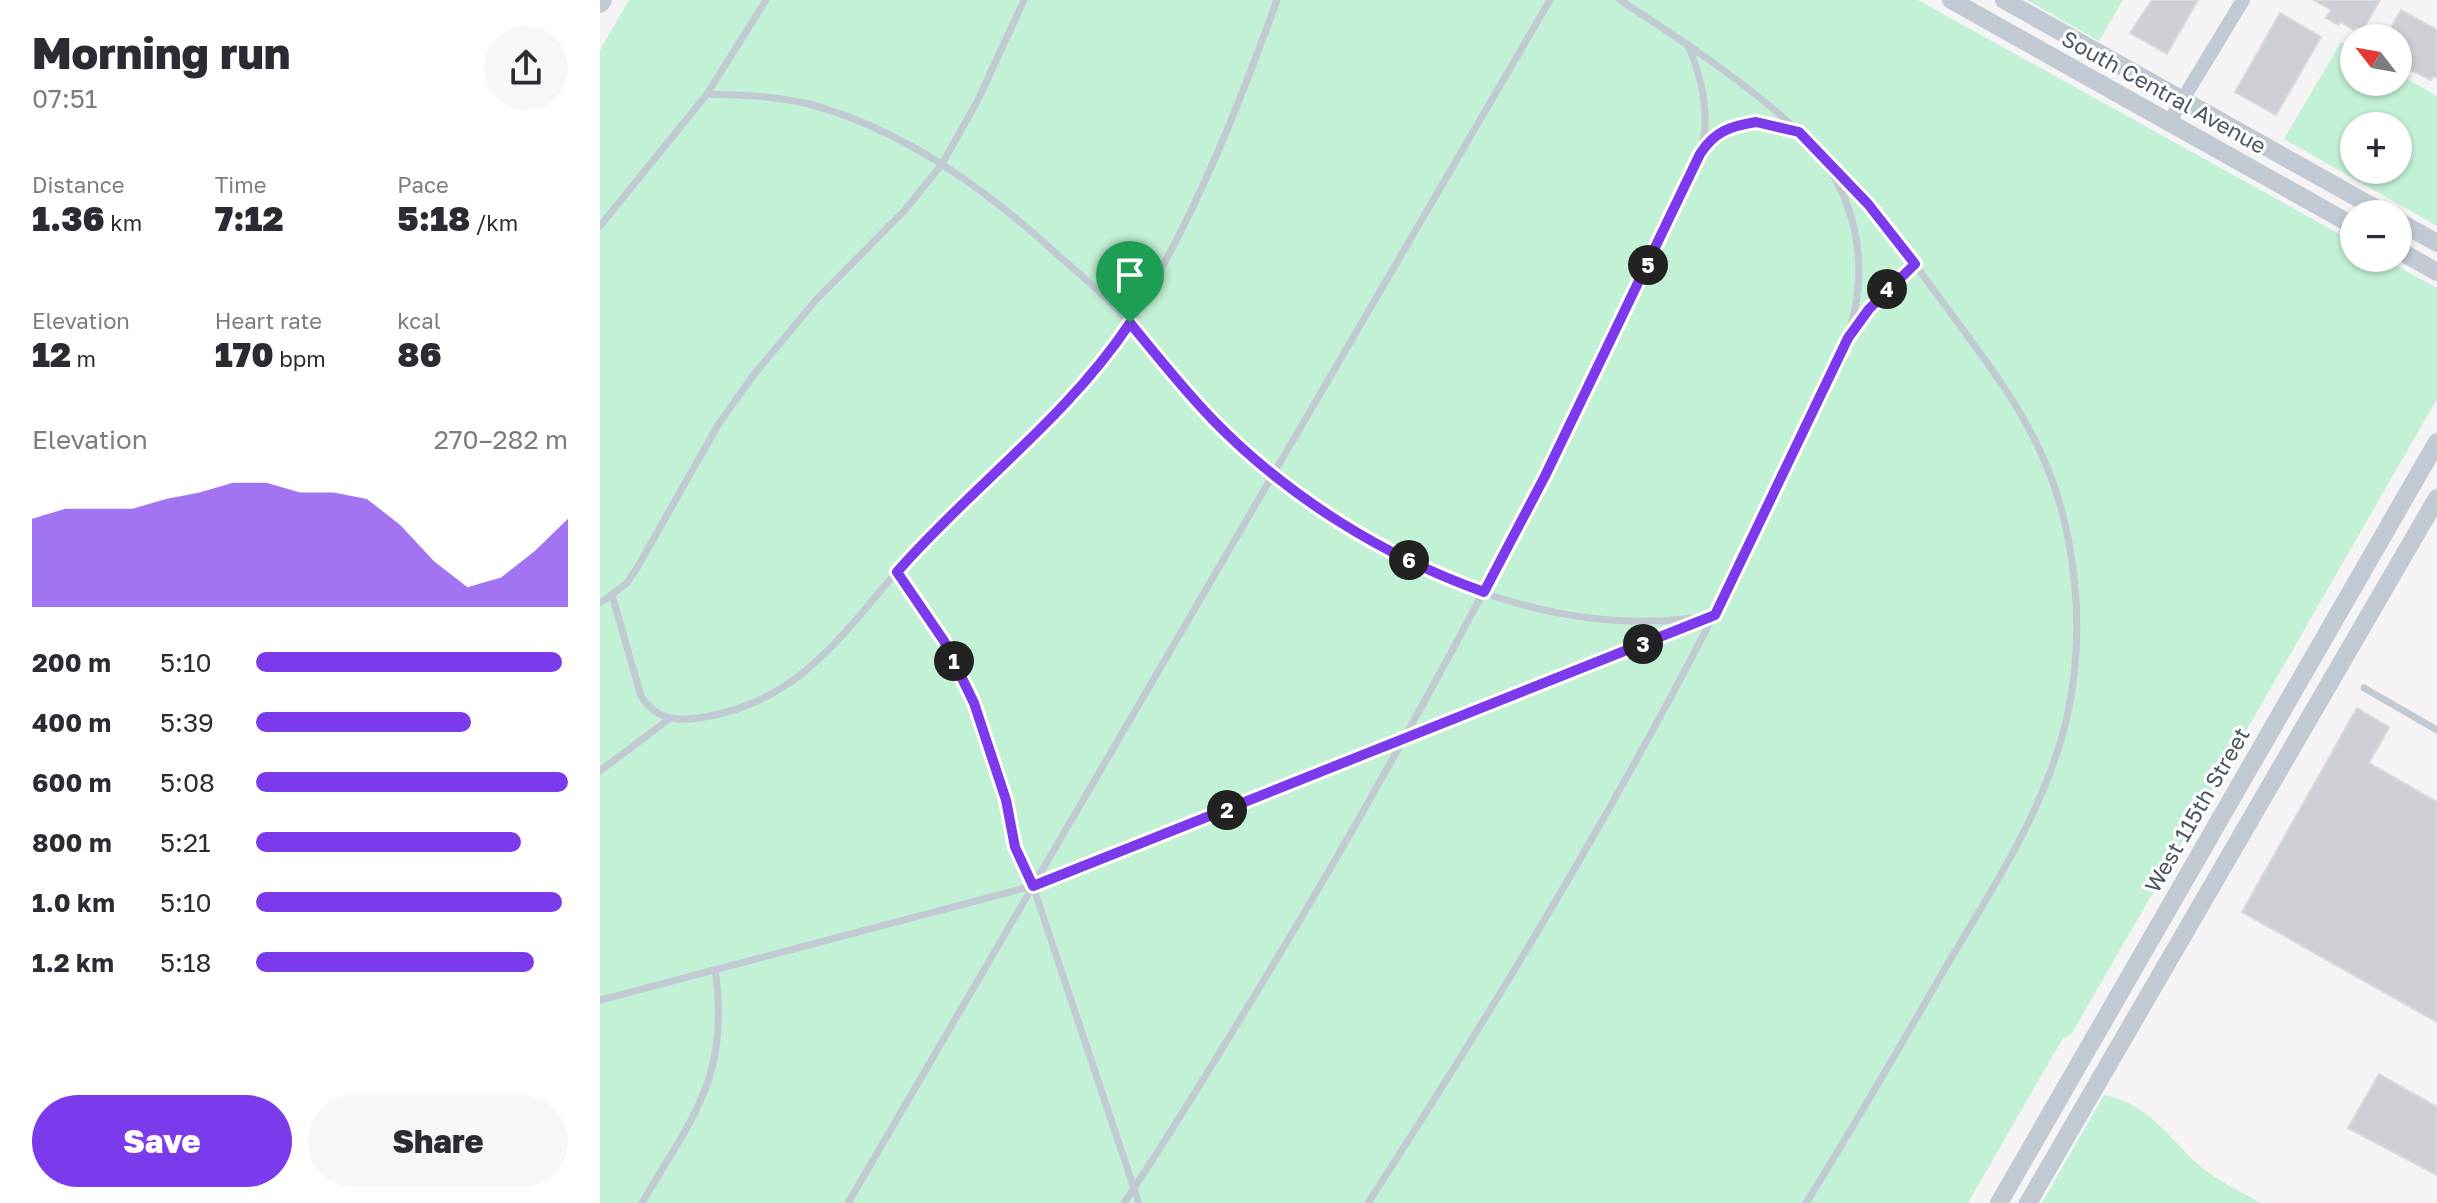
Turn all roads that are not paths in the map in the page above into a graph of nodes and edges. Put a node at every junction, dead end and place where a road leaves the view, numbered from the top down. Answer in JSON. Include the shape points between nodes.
{"nodes":[{"id":1,"x":766,"y":0,"type":"edge"},
{"id":2,"x":1024,"y":0,"type":"edge"},
{"id":3,"x":1277,"y":0,"type":"edge"},
{"id":4,"x":1550,"y":0,"type":"edge"},
{"id":5,"x":1620,"y":0,"type":"edge"},
{"id":6,"x":1951,"y":0,"type":"edge"},
{"id":7,"x":2004,"y":0,"type":"edge"},
{"id":8,"x":2243,"y":0,"type":"edge"},
{"id":9,"x":1688,"y":44,"type":"junction"},
{"id":10,"x":707,"y":94,"type":"junction"},
{"id":11,"x":2182,"y":100,"type":"junction"},
{"id":12,"x":2169,"y":122,"type":"junction"},
{"id":13,"x":1799,"y":132,"type":"junction"},
{"id":14,"x":1817,"y":149,"type":"junction"},
{"id":15,"x":1700,"y":154,"type":"junction"},
{"id":16,"x":942,"y":164,"type":"junction"},
{"id":17,"x":2361,"y":200,"type":"edge"},
{"id":18,"x":2340,"y":218,"type":"edge"},
{"id":19,"x":600,"y":226,"type":"edge"},
{"id":20,"x":2412,"y":229,"type":"edge"},
{"id":21,"x":2437,"y":243,"type":"edge"},
{"id":22,"x":2412,"y":258,"type":"edge"},
{"id":23,"x":1915,"y":264,"type":"junction"},
{"id":24,"x":2437,"y":272,"type":"edge"},
{"id":25,"x":1130,"y":323,"type":"junction"},
{"id":26,"x":1848,"y":338,"type":"junction"},
{"id":27,"x":2437,"y":442,"type":"edge"},
{"id":28,"x":1273,"y":475,"type":"junction"},
{"id":29,"x":2437,"y":498,"type":"edge"},
{"id":30,"x":897,"y":572,"type":"junction"},
{"id":31,"x":1484,"y":592,"type":"junction"},
{"id":32,"x":612,"y":595,"type":"junction"},
{"id":33,"x":600,"y":603,"type":"edge"},
{"id":34,"x":1715,"y":615,"type":"junction"},
{"id":35,"x":2364,"y":688,"type":"dead end"},
{"id":36,"x":669,"y":719,"type":"junction"},
{"id":37,"x":2437,"y":730,"type":"edge"},
{"id":38,"x":1405,"y":740,"type":"junction"},
{"id":39,"x":600,"y":771,"type":"edge"},
{"id":40,"x":1033,"y":886,"type":"junction"},
{"id":41,"x":715,"y":970,"type":"junction"},
{"id":42,"x":600,"y":1000,"type":"edge"},
{"id":43,"x":1134,"y":1188,"type":"junction"},
{"id":44,"x":642,"y":1203,"type":"edge"},
{"id":45,"x":848,"y":1203,"type":"edge"},
{"id":46,"x":1124,"y":1203,"type":"edge"},
{"id":47,"x":1139,"y":1203,"type":"edge"},
{"id":48,"x":1368,"y":1203,"type":"edge"},
{"id":49,"x":1806,"y":1203,"type":"edge"},
{"id":50,"x":1999,"y":1203,"type":"edge"},
{"id":51,"x":2028,"y":1203,"type":"edge"}],
"edges":[{"from":1,"to":10,"type":"lane"},
{"from":2,"to":16,"type":"lane"},
{"from":3,"to":25,"type":"lane","via":[[1212,165]]},
{"from":4,"to":28,"type":"lane"},
{"from":5,"to":9,"type":"lane"},
{"from":6,"to":12,"type":"street","name":"South Central Avenue"},
{"from":7,"to":11,"type":"street","name":"South Central Avenue"},
{"from":8,"to":11,"type":"street"},
{"from":9,"to":13,"type":"lane"},
{"from":9,"to":15,"type":"lane","via":[[1705,108]]},
{"from":10,"to":16,"type":"lane","via":[[786,99],[831,111]]},
{"from":10,"to":19,"type":"lane"},
{"from":11,"to":12,"type":"street"},
{"from":11,"to":17,"type":"street","name":"South Central Avenue"},
{"from":12,"to":18,"type":"street","name":"South Central Avenue"},
{"from":13,"to":14,"type":"lane"},
{"from":13,"to":15,"type":"lane","via":[[1772,124],[1743,124],[1717,133]]},
{"from":14,"to":23,"type":"lane"},
{"from":14,"to":26,"type":"lane","via":[[1843,194],[1858,248],[1859,287]]},
{"from":15,"to":31,"type":"lane"},
{"from":16,"to":25,"type":"lane","via":[[1017,217]]},
{"from":16,"to":32,"type":"lane","via":[[752,377],[718,425],[637,568]]},
{"from":20,"to":21,"type":"street"},
{"from":22,"to":24,"type":"street"},
{"from":23,"to":26,"type":"lane"},
{"from":23,"to":49,"type":"lane","via":[[2016,405],[2042,455],[2074,580],[2072,682],[2049,779],[2027,827]]},
{"from":25,"to":28,"type":"lane","via":[[1207,413]]},
{"from":25,"to":30,"type":"lane","via":[[1066,404]]},
{"from":26,"to":34,"type":"lane"},
{"from":27,"to":50,"type":"street","name":"West 115th Street"},
{"from":28,"to":31,"type":"lane","via":[[1378,544]]},
{"from":28,"to":40,"type":"lane"},
{"from":29,"to":51,"type":"street"},
{"from":30,"to":36,"type":"lane","via":[[829,650],[779,692],[716,716]]},
{"from":30,"to":40,"type":"lane","via":[[944,641],[974,703],[1006,800],[1015,847]]},
{"from":31,"to":34,"type":"lane","via":[[1551,611],[1621,619],[1677,622]]},
{"from":31,"to":38,"type":"lane"},
{"from":32,"to":33,"type":"lane"},
{"from":32,"to":36,"type":"lane","via":[[641,696],[648,708]]},
{"from":34,"to":38,"type":"lane"},
{"from":34,"to":48,"type":"lane","via":[[1539,933]]},
{"from":35,"to":37,"type":"lane"},
{"from":36,"to":39,"type":"lane"},
{"from":38,"to":40,"type":"lane"},
{"from":38,"to":43,"type":"lane"},
{"from":40,"to":41,"type":"lane"},
{"from":40,"to":43,"type":"lane"},
{"from":40,"to":45,"type":"lane"},
{"from":41,"to":42,"type":"lane"},
{"from":41,"to":44,"type":"lane","via":[[720,1022],[708,1086]]},
{"from":43,"to":46,"type":"lane"},
{"from":43,"to":47,"type":"lane"}]}
